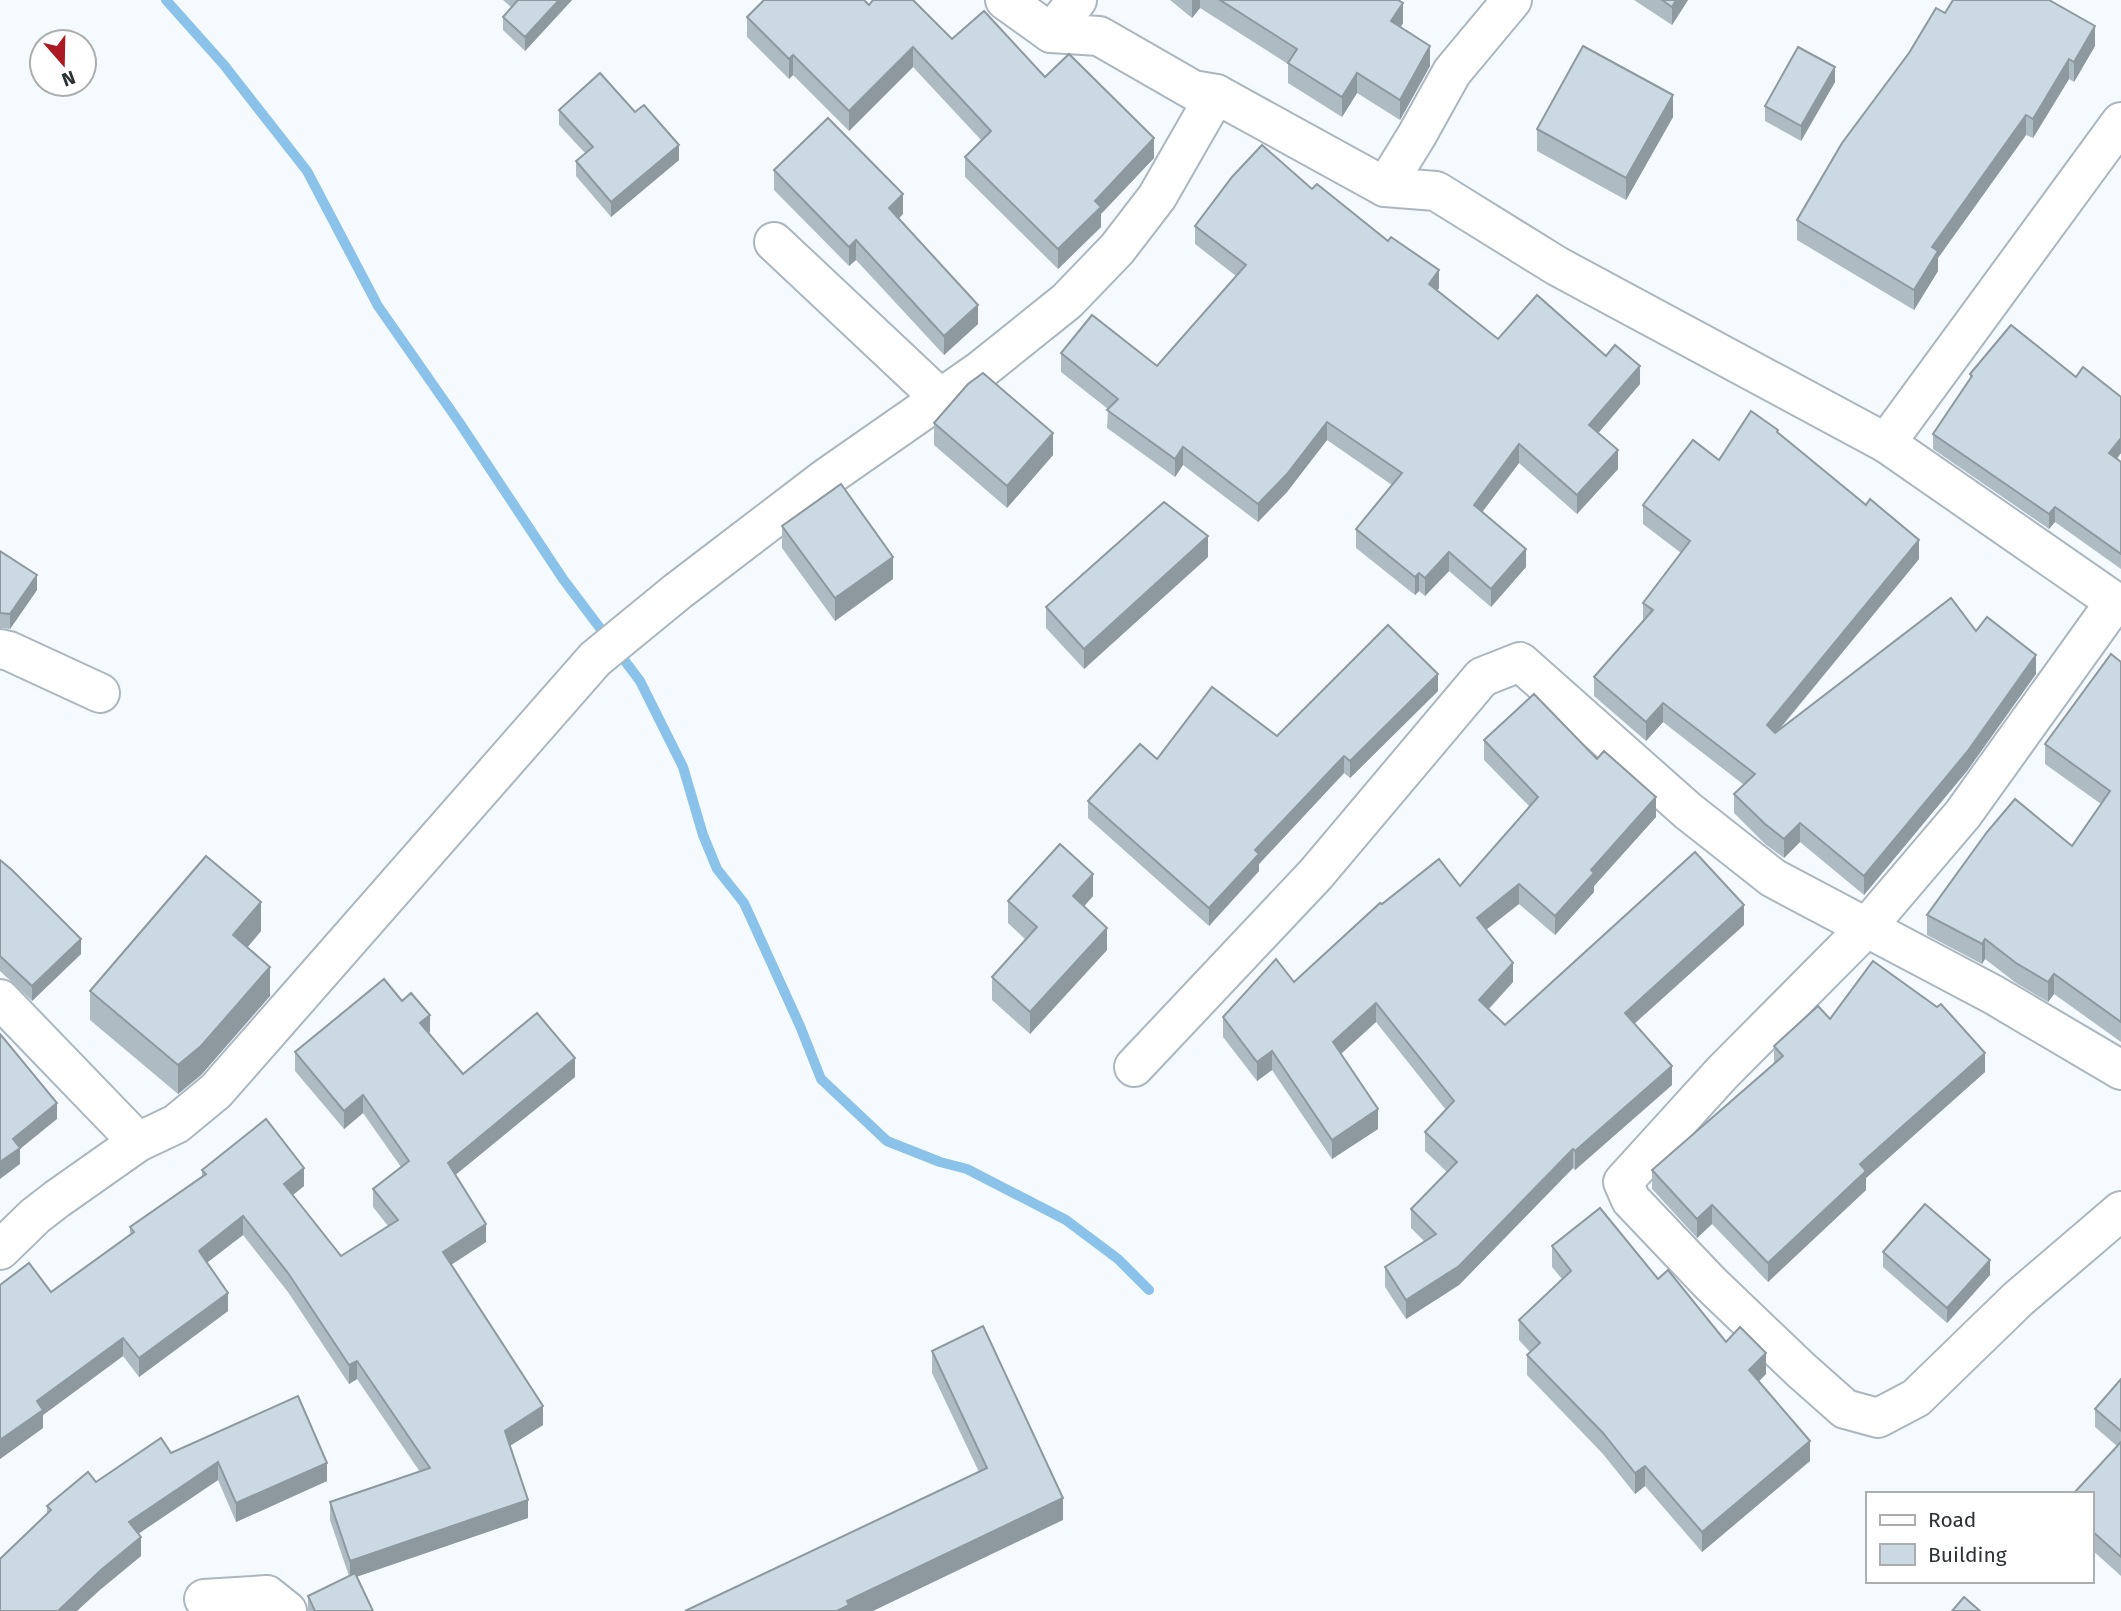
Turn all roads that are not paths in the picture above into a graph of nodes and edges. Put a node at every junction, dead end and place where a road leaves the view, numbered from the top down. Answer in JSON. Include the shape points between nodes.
{"nodes":[{"id":1,"x":1005,"y":0,"type":"edge"},
{"id":2,"x":1077,"y":0,"type":"edge"},
{"id":3,"x":1512,"y":0,"type":"edge"},
{"id":4,"x":1051,"y":33,"type":"junction"},
{"id":5,"x":1216,"y":94,"type":"junction"},
{"id":6,"x":2121,"y":122,"type":"edge"},
{"id":7,"x":1385,"y":187,"type":"junction"},
{"id":8,"x":774,"y":242,"type":"dead end"},
{"id":9,"x":940,"y":398,"type":"junction"},
{"id":10,"x":1886,"y":443,"type":"junction"},
{"id":11,"x":2118,"y":604,"type":"edge"},
{"id":12,"x":0,"y":649,"type":"edge"},
{"id":13,"x":100,"y":693,"type":"dead end"},
{"id":14,"x":1867,"y":928,"type":"junction"},
{"id":15,"x":0,"y":999,"type":"edge"},
{"id":16,"x":1134,"y":1067,"type":"dead end"},
{"id":17,"x":2121,"y":1070,"type":"edge"},
{"id":18,"x":138,"y":1142,"type":"junction"},
{"id":19,"x":2121,"y":1211,"type":"edge"},
{"id":20,"x":0,"y":1250,"type":"edge"},
{"id":21,"x":204,"y":1599,"type":"dead end"},
{"id":22,"x":287,"y":1611,"type":"edge"}],
"edges":[{"from":1,"to":4,"type":"street"},
{"from":2,"to":4,"type":"street"},
{"from":3,"to":7,"type":"street","via":[[1452,72]]},
{"from":4,"to":5,"type":"street","via":[[1099,36],[1192,90]]},
{"from":5,"to":7,"type":"street"},
{"from":5,"to":9,"type":"street","via":[[1157,197],[1117,249],[1067,301]]},
{"from":6,"to":10,"type":"street"},
{"from":7,"to":10,"type":"street","via":[[1436,191],[1557,266]]},
{"from":8,"to":9,"type":"street"},
{"from":9,"to":18,"type":"street","via":[[826,478],[594,659],[216,1091],[176,1124]]},
{"from":10,"to":11,"type":"street"},
{"from":11,"to":14,"type":"street","via":[[1963,814]]},
{"from":12,"to":13,"type":"street"},
{"from":14,"to":16,"type":"street","via":[[1773,878],[1688,811],[1520,662],[1482,677],[1316,874]]},
{"from":14,"to":17,"type":"street"},
{"from":14,"to":19,"type":"street","via":[[1722,1073],[1623,1182],[1630,1200],[1710,1284],[1845,1409],[1878,1418],[1916,1398],[2018,1299]]},
{"from":15,"to":18,"type":"street"},
{"from":18,"to":20,"type":"street","via":[[46,1208]]},
{"from":21,"to":22,"type":"street","via":[[267,1595]]}]}
